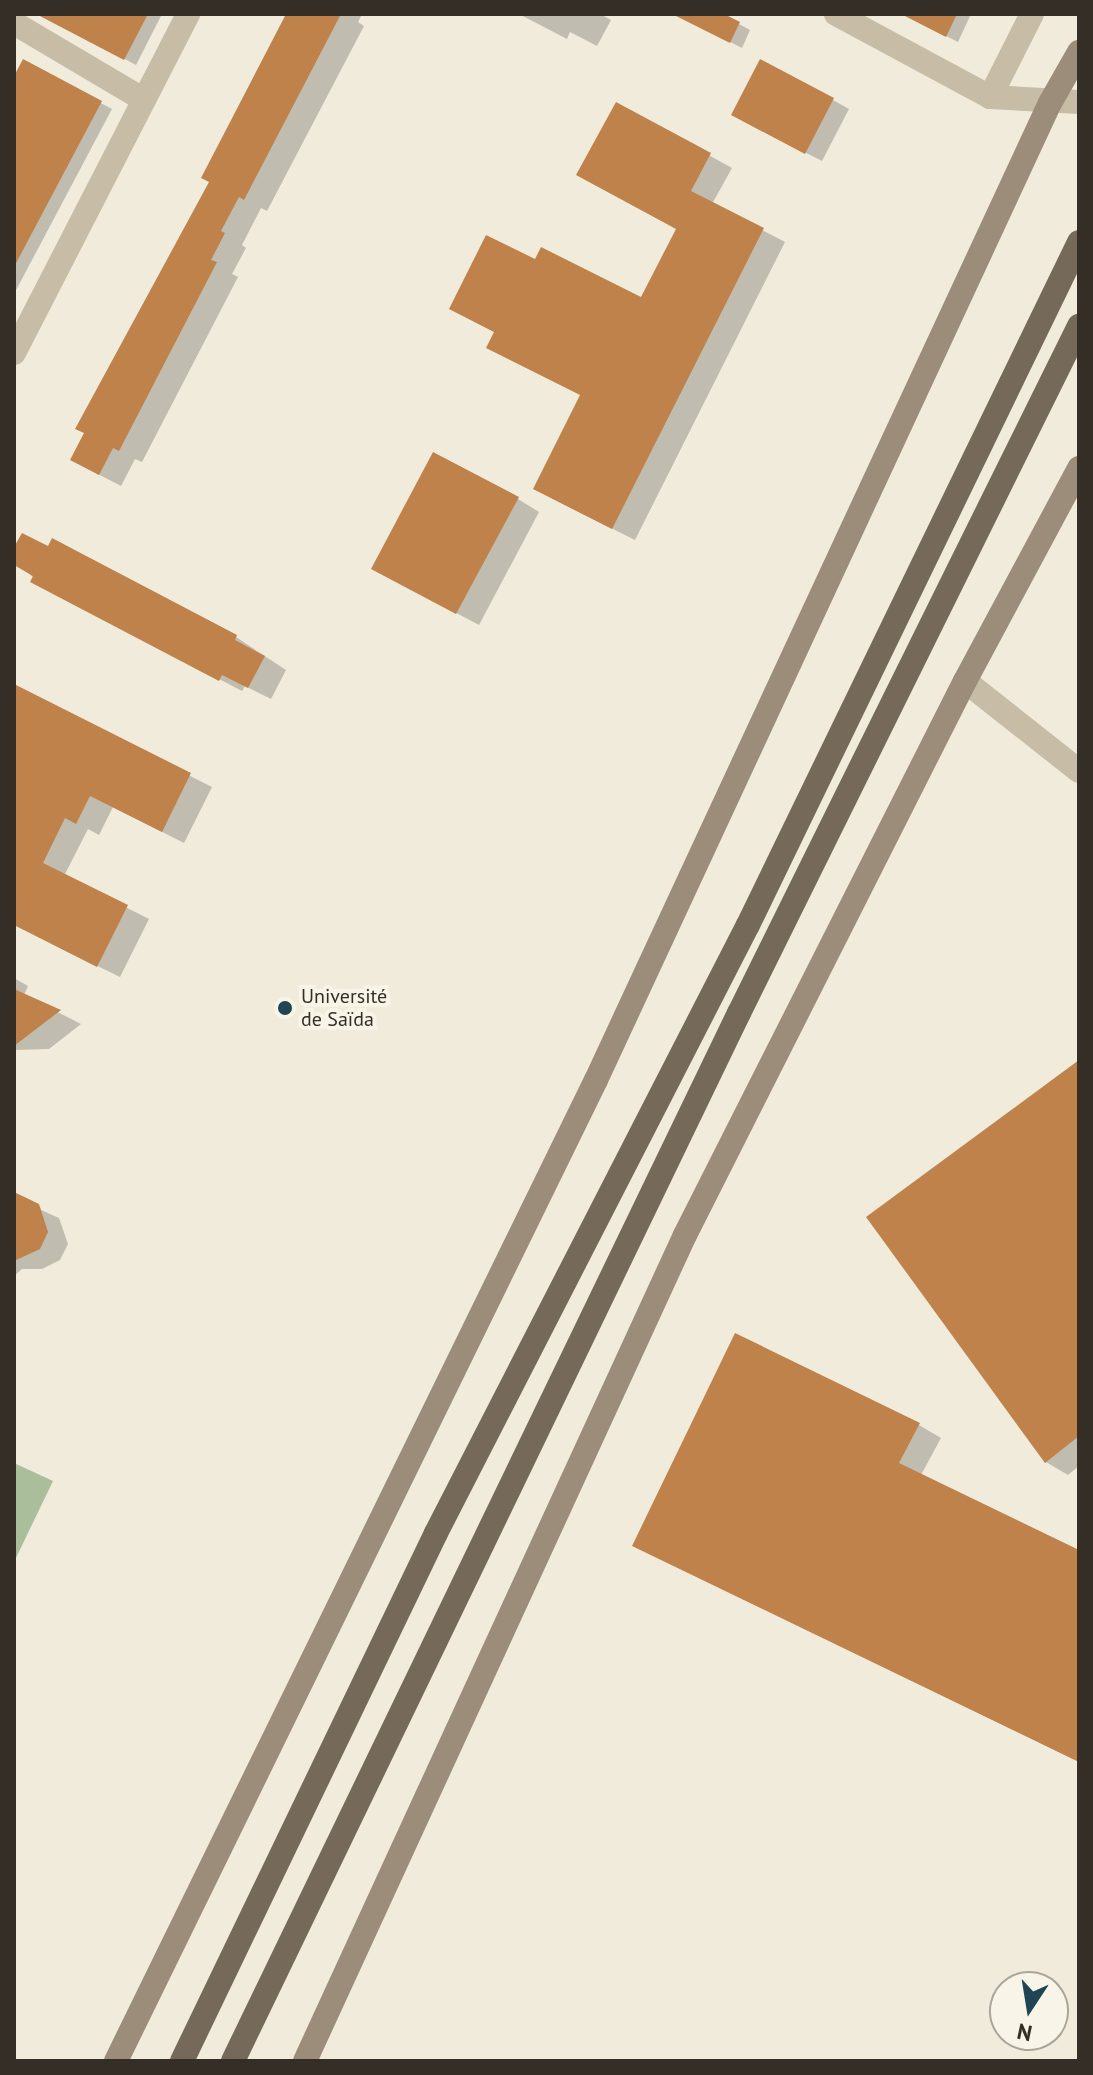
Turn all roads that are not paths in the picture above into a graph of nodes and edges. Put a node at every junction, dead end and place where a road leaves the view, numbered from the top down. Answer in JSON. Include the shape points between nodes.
{"nodes":[{"id":1,"x":188,"y":14,"type":"edge"},
{"id":2,"x":836,"y":14,"type":"edge"},
{"id":3,"x":1032,"y":14,"type":"edge"},
{"id":4,"x":19,"y":26,"type":"edge"},
{"id":5,"x":1079,"y":52,"type":"edge"},
{"id":6,"x":990,"y":97,"type":"junction"},
{"id":7,"x":144,"y":100,"type":"junction"},
{"id":8,"x":1079,"y":102,"type":"edge"},
{"id":9,"x":1050,"y":103,"type":"junction"},
{"id":10,"x":1079,"y":242,"type":"edge"},
{"id":11,"x":1079,"y":326,"type":"edge"},
{"id":12,"x":14,"y":353,"type":"edge"},
{"id":13,"x":1079,"y":468,"type":"edge"},
{"id":14,"x":965,"y":681,"type":"junction"},
{"id":15,"x":1079,"y":771,"type":"edge"},
{"id":16,"x":116,"y":2061,"type":"edge"},
{"id":17,"x":182,"y":2061,"type":"edge"},
{"id":18,"x":233,"y":2061,"type":"edge"},
{"id":19,"x":305,"y":2061,"type":"edge"}],
"edges":[{"from":1,"to":7,"type":"street"},
{"from":2,"to":6,"type":"street"},
{"from":3,"to":6,"type":"street"},
{"from":4,"to":7,"type":"street"},
{"from":5,"to":9,"type":"street"},
{"from":6,"to":9,"type":"street"},
{"from":7,"to":12,"type":"street"},
{"from":8,"to":9,"type":"street"},
{"from":9,"to":16,"type":"street","via":[[596,1080]]},
{"from":10,"to":17,"type":"main road","via":[[748,925],[436,1533]]},
{"from":11,"to":18,"type":"main road","via":[[739,1013]]},
{"from":13,"to":14,"type":"street"},
{"from":14,"to":15,"type":"street"},
{"from":14,"to":19,"type":"street","via":[[685,1235]]}]}
